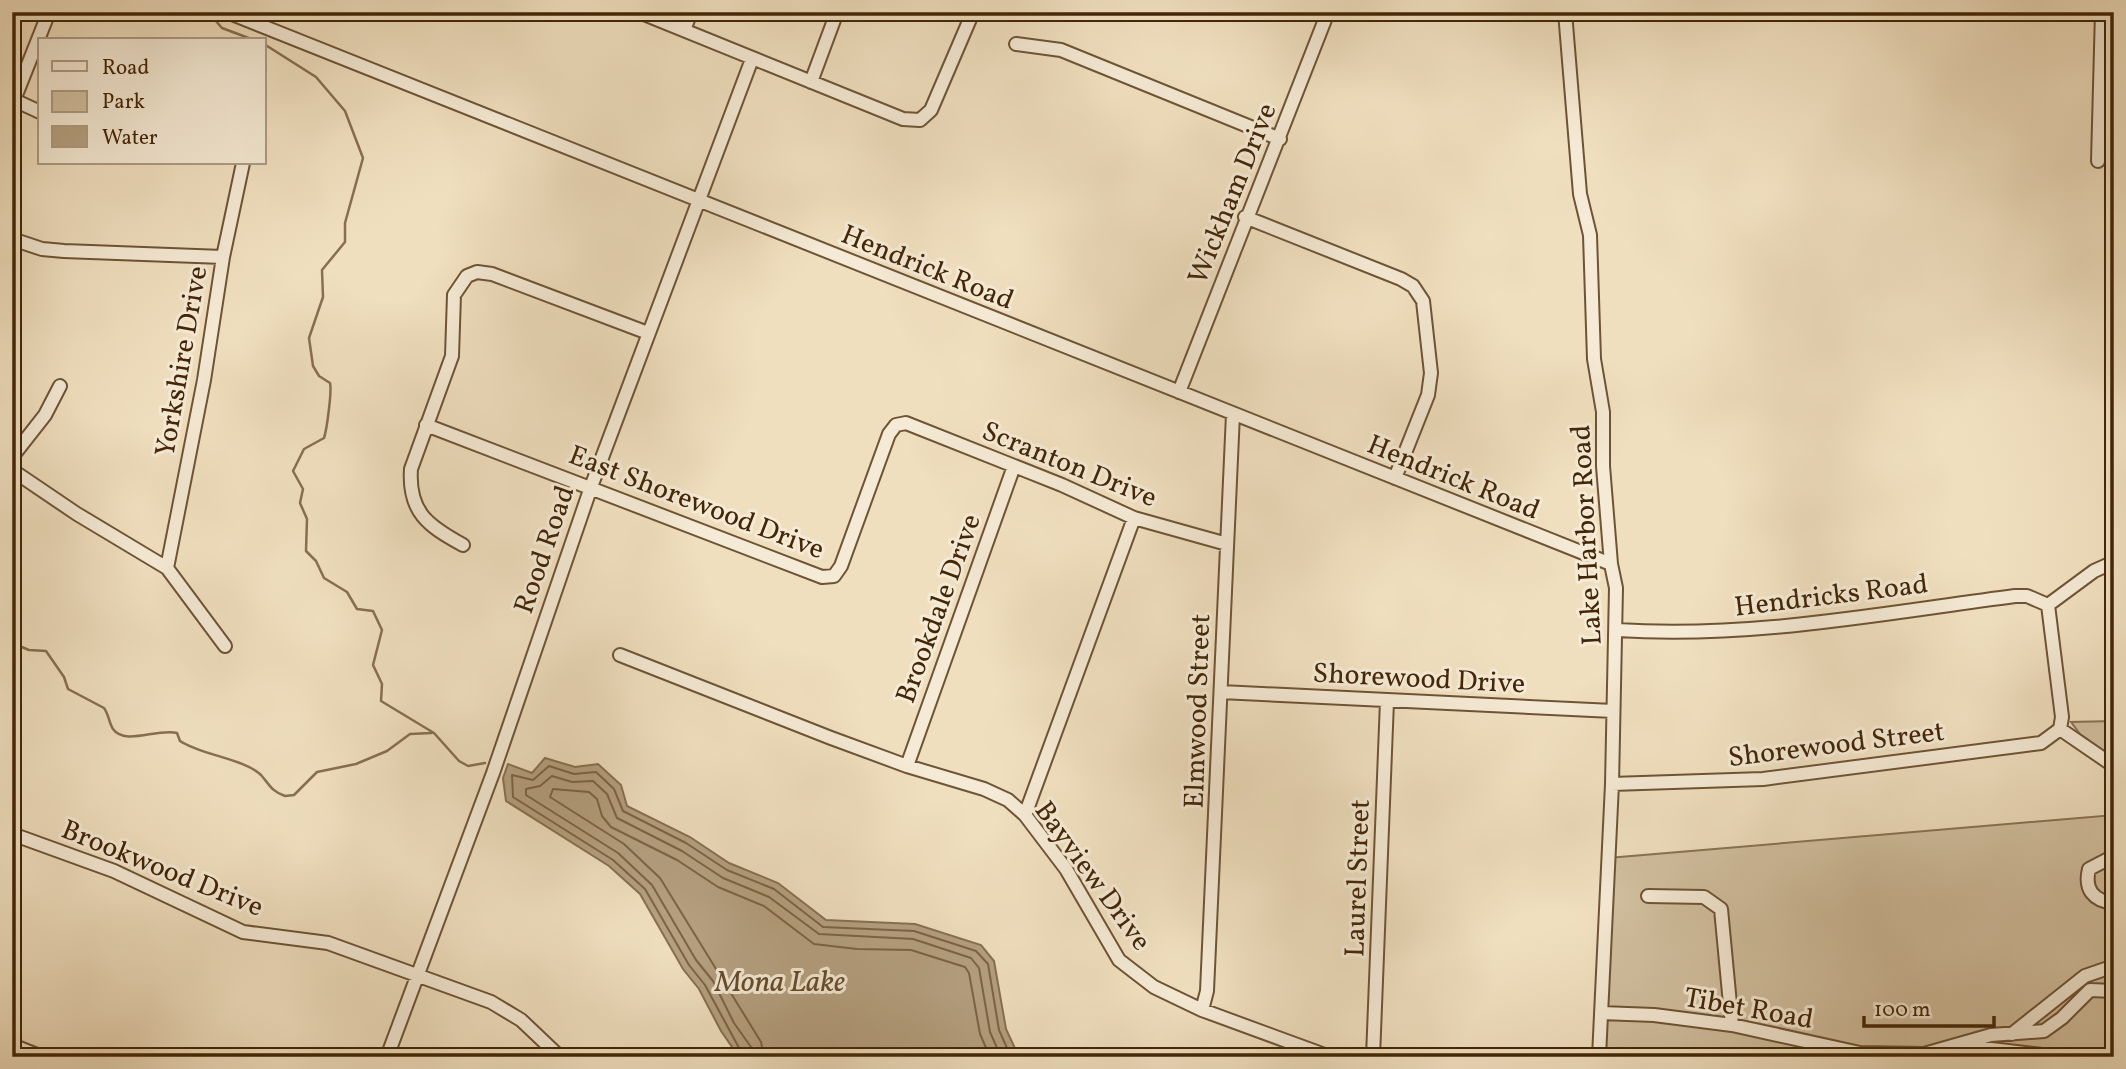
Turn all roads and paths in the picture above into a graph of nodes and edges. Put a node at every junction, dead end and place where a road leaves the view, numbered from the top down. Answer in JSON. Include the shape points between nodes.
{"nodes":[{"id":1,"x":49,"y":12,"type":"edge"},
{"id":2,"x":227,"y":12,"type":"edge"},
{"id":3,"x":639,"y":12,"type":"edge"},
{"id":4,"x":691,"y":12,"type":"edge"},
{"id":5,"x":837,"y":12,"type":"edge"},
{"id":6,"x":973,"y":12,"type":"edge"},
{"id":7,"x":1328,"y":12,"type":"edge"},
{"id":8,"x":1565,"y":12,"type":"edge"},
{"id":9,"x":2102,"y":12,"type":"edge"},
{"id":10,"x":684,"y":30,"type":"junction"},
{"id":11,"x":39,"y":38,"type":"edge"},
{"id":12,"x":38,"y":40,"type":"edge"},
{"id":13,"x":1016,"y":44,"type":"dead end"},
{"id":14,"x":752,"y":59,"type":"junction"},
{"id":15,"x":811,"y":82,"type":"junction"},
{"id":16,"x":13,"y":102,"type":"edge"},
{"id":17,"x":38,"y":111,"type":"edge"},
{"id":18,"x":1280,"y":139,"type":"junction"},
{"id":19,"x":2098,"y":161,"type":"dead end"},
{"id":20,"x":243,"y":164,"type":"edge"},
{"id":21,"x":699,"y":201,"type":"junction"},
{"id":22,"x":1245,"y":217,"type":"junction"},
{"id":23,"x":12,"y":239,"type":"edge"},
{"id":24,"x":223,"y":257,"type":"junction"},
{"id":25,"x":648,"y":333,"type":"junction"},
{"id":26,"x":60,"y":386,"type":"dead end"},
{"id":27,"x":1179,"y":392,"type":"junction"},
{"id":28,"x":1233,"y":414,"type":"junction"},
{"id":29,"x":425,"y":425,"type":"junction"},
{"id":30,"x":12,"y":457,"type":"edge"},
{"id":31,"x":1014,"y":466,"type":"junction"},
{"id":32,"x":12,"y":470,"type":"edge"},
{"id":33,"x":1395,"y":478,"type":"junction"},
{"id":34,"x":591,"y":487,"type":"junction"},
{"id":35,"x":1133,"y":518,"type":"junction"},
{"id":36,"x":463,"y":544,"type":"dead end"},
{"id":37,"x":1227,"y":544,"type":"junction"},
{"id":38,"x":2114,"y":562,"type":"edge"},
{"id":39,"x":1611,"y":564,"type":"junction"},
{"id":40,"x":167,"y":568,"type":"junction"},
{"id":41,"x":834,"y":576,"type":"joint"},
{"id":42,"x":2048,"y":605,"type":"junction"},
{"id":43,"x":1617,"y":630,"type":"junction"},
{"id":44,"x":225,"y":646,"type":"dead end"},
{"id":45,"x":620,"y":655,"type":"dead end"},
{"id":46,"x":1221,"y":692,"type":"junction"},
{"id":47,"x":1387,"y":701,"type":"junction"},
{"id":48,"x":1614,"y":710,"type":"junction"},
{"id":49,"x":2060,"y":729,"type":"junction"},
{"id":50,"x":907,"y":766,"type":"junction"},
{"id":51,"x":2114,"y":766,"type":"edge"},
{"id":52,"x":1612,"y":784,"type":"junction"},
{"id":53,"x":1025,"y":815,"type":"junction"},
{"id":54,"x":12,"y":834,"type":"edge"},
{"id":55,"x":2114,"y":856,"type":"edge"},
{"id":56,"x":1648,"y":896,"type":"dead end"},
{"id":57,"x":2114,"y":903,"type":"edge"},
{"id":58,"x":2114,"y":966,"type":"edge"},
{"id":59,"x":419,"y":974,"type":"junction"},
{"id":60,"x":2114,"y":990,"type":"edge"},
{"id":61,"x":1202,"y":1010,"type":"junction"},
{"id":62,"x":1601,"y":1013,"type":"junction"},
{"id":63,"x":1732,"y":1025,"type":"junction"},
{"id":64,"x":2011,"y":1034,"type":"junction"},
{"id":65,"x":12,"y":1045,"type":"edge"},
{"id":66,"x":1962,"y":1045,"type":"junction"},
{"id":67,"x":1860,"y":1055,"type":"edge"},
{"id":68,"x":1929,"y":1055,"type":"edge"},
{"id":69,"x":42,"y":1057,"type":"edge"},
{"id":70,"x":387,"y":1057,"type":"edge"},
{"id":71,"x":560,"y":1057,"type":"edge"},
{"id":72,"x":1330,"y":1057,"type":"edge"},
{"id":73,"x":1373,"y":1057,"type":"edge"},
{"id":74,"x":1599,"y":1057,"type":"edge"},
{"id":75,"x":2060,"y":1057,"type":"edge"}],
"edges":[{"from":1,"to":11,"type":"street"},
{"from":2,"to":21,"type":"street","name":"Hendrick Road"},
{"from":3,"to":10,"type":"street"},
{"from":4,"to":10,"type":"street"},
{"from":5,"to":15,"type":"street"},
{"from":6,"to":15,"type":"street","via":[[930,110],[920,120],[903,119]]},
{"from":7,"to":18,"type":"street","name":"Wickham Drive"},
{"from":8,"to":39,"type":"street","name":"Lake Harbor Road","via":[[1580,194],[1590,235],[1594,359],[1603,412],[1602,466]]},
{"from":9,"to":19,"type":"street"},
{"from":10,"to":14,"type":"street"},
{"from":12,"to":16,"type":"street"},
{"from":13,"to":18,"type":"street","via":[[1061,50]]},
{"from":14,"to":15,"type":"street"},
{"from":14,"to":21,"type":"street","name":"Rood Road"},
{"from":16,"to":17,"type":"street"},
{"from":18,"to":22,"type":"street","name":"Wickham Drive"},
{"from":20,"to":24,"type":"street","name":"Yorkshire Drive"},
{"from":21,"to":25,"type":"street","name":"Rood Road"},
{"from":21,"to":27,"type":"street","name":"Hendrick Road"},
{"from":22,"to":27,"type":"street","name":"Wickham Drive"},
{"from":22,"to":33,"type":"street","via":[[1401,279],[1423,300],[1431,373],[1428,395]]},
{"from":23,"to":24,"type":"street","via":[[64,251]]},
{"from":24,"to":40,"type":"street","name":"Yorkshire Drive"},
{"from":25,"to":29,"type":"street","via":[[492,274],[467,276],[454,295],[452,356]]},
{"from":25,"to":34,"type":"street","name":"Rood Road"},
{"from":26,"to":30,"type":"street","via":[[45,415]]},
{"from":27,"to":28,"type":"street","name":"Hendrick Road"},
{"from":28,"to":33,"type":"street","name":"Hendrick Road"},
{"from":28,"to":37,"type":"street","name":"Elmwood Street"},
{"from":29,"to":34,"type":"street","name":"East Shorewood Drive"},
{"from":29,"to":36,"type":"street","via":[[409,488],[417,511],[435,530]]},
{"from":31,"to":35,"type":"street","name":"Scranton Drive"},
{"from":31,"to":41,"type":"street","name":"Scranton Drive","via":[[906,423],[896,425]]},
{"from":31,"to":50,"type":"street","name":"Brookdale Drive"},
{"from":32,"to":40,"type":"street"},
{"from":33,"to":39,"type":"street","name":"Hendrick Road"},
{"from":34,"to":41,"type":"street","name":"East Shorewood Drive","via":[[822,577]]},
{"from":34,"to":59,"type":"street","name":"Rood Road"},
{"from":35,"to":37,"type":"street","name":"Scranton Drive"},
{"from":35,"to":53,"type":"street"},
{"from":37,"to":46,"type":"street","name":"Elmwood Street"},
{"from":38,"to":42,"type":"street"},
{"from":39,"to":43,"type":"street","name":"Lake Harbor Road"},
{"from":40,"to":44,"type":"street"},
{"from":42,"to":43,"type":"street","name":"Hendricks Road","via":[[2015,596],[1766,628],[1688,634]]},
{"from":42,"to":49,"type":"street","via":[[2063,718]]},
{"from":43,"to":48,"type":"street","name":"Lake Harbor Road"},
{"from":45,"to":50,"type":"street","name":"Bayview Drive"},
{"from":46,"to":47,"type":"street","name":"Shorewood Drive"},
{"from":46,"to":61,"type":"street","name":"Elmwood Street","via":[[1208,991]]},
{"from":47,"to":48,"type":"street","name":"Shorewood Drive"},
{"from":47,"to":73,"type":"street","name":"Laurel Street"},
{"from":48,"to":52,"type":"street","name":"Lake Harbor Road"},
{"from":49,"to":51,"type":"street"},
{"from":49,"to":52,"type":"street","name":"Shorewood Street","via":[[2041,743],[1763,779]]},
{"from":50,"to":53,"type":"street","name":"Bayview Drive","via":[[984,789],[1008,800]]},
{"from":52,"to":62,"type":"street","name":"Lake Harbor Road"},
{"from":53,"to":61,"type":"street","name":"Bayview Drive","via":[[1066,869],[1119,960],[1154,987]]},
{"from":54,"to":59,"type":"street","name":"Brookwood Drive","via":[[114,871],[243,932],[328,943]]},
{"from":55,"to":57,"type":"street","via":[[2089,869],[2085,882],[2091,894]]},
{"from":56,"to":63,"type":"street","via":[[1704,897],[1721,909]]},
{"from":58,"to":64,"type":"street","name":"Tibet Road","via":[[2085,976]]},
{"from":59,"to":70,"type":"street","name":"Rood Road"},
{"from":59,"to":71,"type":"street","name":"Brookwood Drive","via":[[503,1009]]},
{"from":60,"to":64,"type":"street","name":"Tibet Road","via":[[2090,990],[2044,1031]]},
{"from":61,"to":72,"type":"street","name":"Bayview Drive"},
{"from":62,"to":63,"type":"street","name":"Tibet Road"},
{"from":62,"to":74,"type":"street","name":"Lake Harbor Road"},
{"from":63,"to":67,"type":"street","name":"Tibet Road"},
{"from":64,"to":66,"type":"street","name":"Tibet Road"},
{"from":65,"to":69,"type":"street"},
{"from":66,"to":68,"type":"street","name":"Tibet Road"},
{"from":66,"to":75,"type":"street"},
{"from":67,"to":68,"type":"street","name":"Tibet Road"}]}
